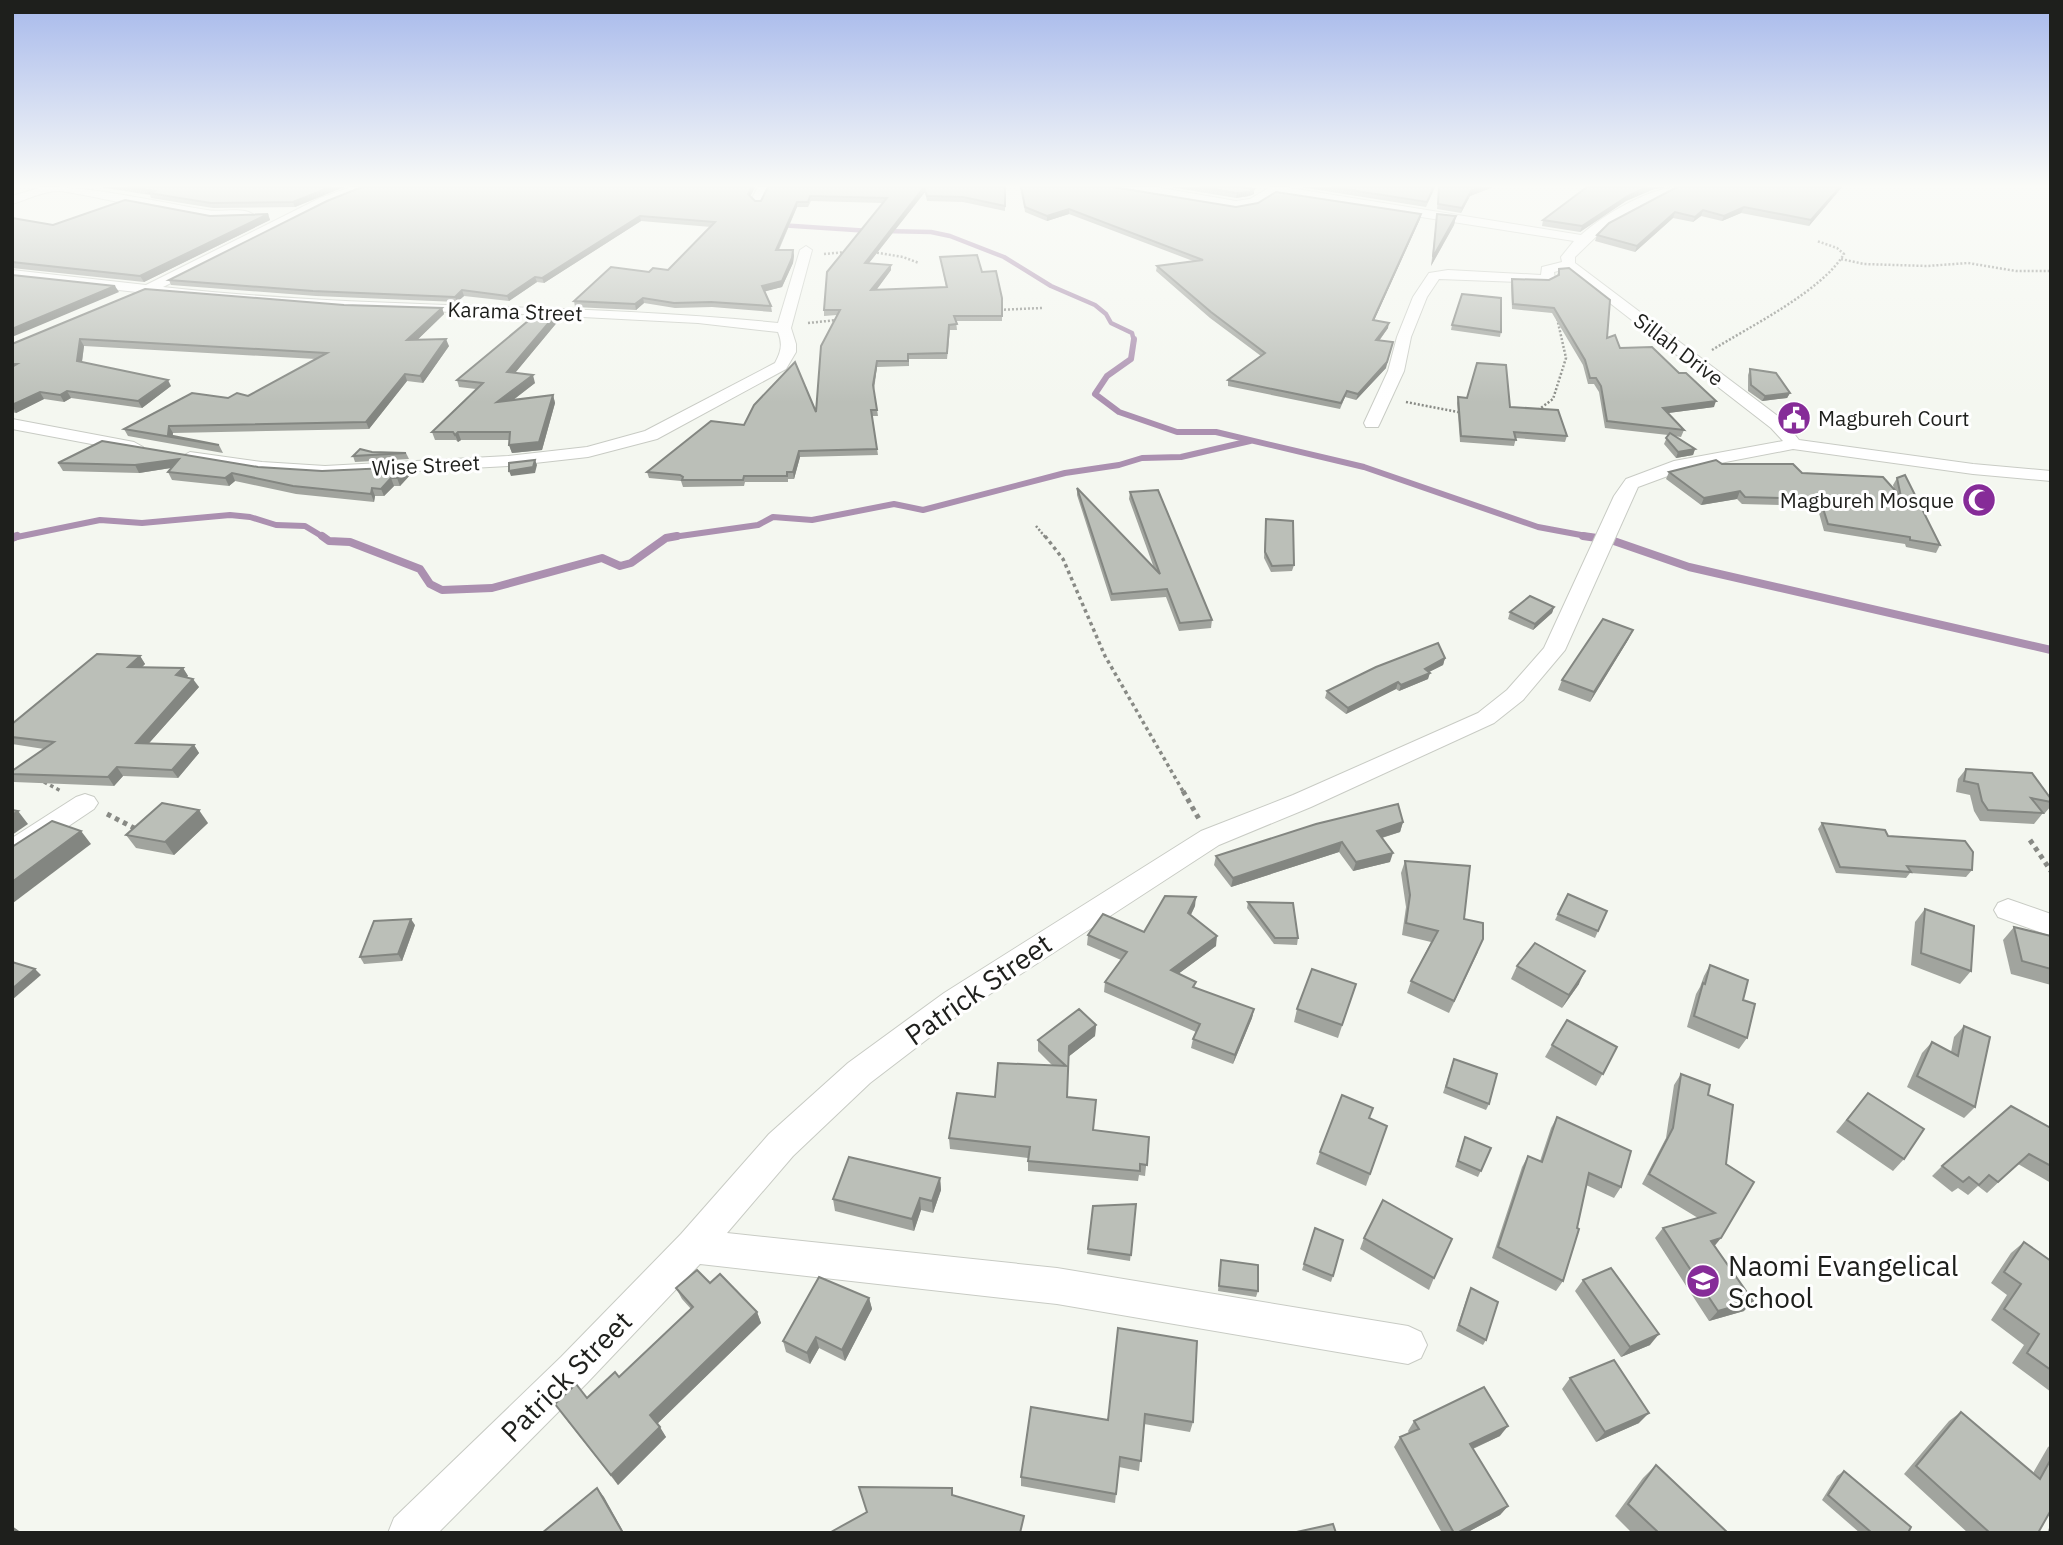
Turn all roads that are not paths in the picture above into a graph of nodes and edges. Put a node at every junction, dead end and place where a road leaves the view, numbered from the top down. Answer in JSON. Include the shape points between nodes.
{"nodes":[{"id":1,"x":207,"y":259,"type":"edge"},
{"id":2,"x":804,"y":259,"type":"edge"},
{"id":3,"x":1568,"y":259,"type":"edge"},
{"id":4,"x":1569,"y":265,"type":"junction"},
{"id":5,"x":12,"y":274,"type":"edge"},
{"id":6,"x":146,"y":289,"type":"junction"},
{"id":7,"x":114,"y":303,"type":"edge"},
{"id":8,"x":786,"y":323,"type":"junction"},
{"id":9,"x":1372,"y":423,"type":"dead end"},
{"id":10,"x":12,"y":424,"type":"edge"},
{"id":11,"x":1793,"y":444,"type":"junction"},
{"id":12,"x":146,"y":449,"type":"edge"},
{"id":13,"x":173,"y":454,"type":"edge"},
{"id":14,"x":2051,"y":476,"type":"edge"},
{"id":15,"x":85,"y":803,"type":"dead end"},
{"id":16,"x":12,"y":851,"type":"edge"},
{"id":17,"x":2008,"y":910,"type":"dead end"},
{"id":18,"x":2051,"y":925,"type":"edge"},
{"id":19,"x":693,"y":1246,"type":"junction"},
{"id":20,"x":1408,"y":1345,"type":"dead end"},
{"id":21,"x":409,"y":1533,"type":"edge"}],
"edges":[{"from":1,"to":6,"type":"street"},
{"from":2,"to":8,"type":"street","name":"Wise Street"},
{"from":3,"to":4,"type":"street"},
{"from":4,"to":9,"type":"street","via":[[1550,268],[1548,279],[1434,276],[1420,297]]},
{"from":4,"to":11,"type":"street","name":"Sillah Drive","via":[[1777,424]]},
{"from":5,"to":6,"type":"street","name":"Karama Street"},
{"from":6,"to":7,"type":"street"},
{"from":6,"to":8,"type":"street","name":"Karama Street","via":[[388,308]]},
{"from":8,"to":13,"type":"street","name":"Wise Street","via":[[791,350],[781,366],[651,435],[588,452],[325,471]]},
{"from":10,"to":12,"type":"street"},
{"from":11,"to":14,"type":"street","name":"Patrick Street"},
{"from":11,"to":19,"type":"street","name":"Patrick Street","via":[[1680,465],[1632,483],[1554,650],[1515,695],[1486,718],[1210,838],[954,1002],[859,1073],[781,1145]]},
{"from":15,"to":16,"type":"street"},
{"from":17,"to":18,"type":"street"},
{"from":19,"to":20,"type":"street","via":[[1057,1286]]},
{"from":19,"to":21,"type":"street","name":"Patrick Street"}]}
